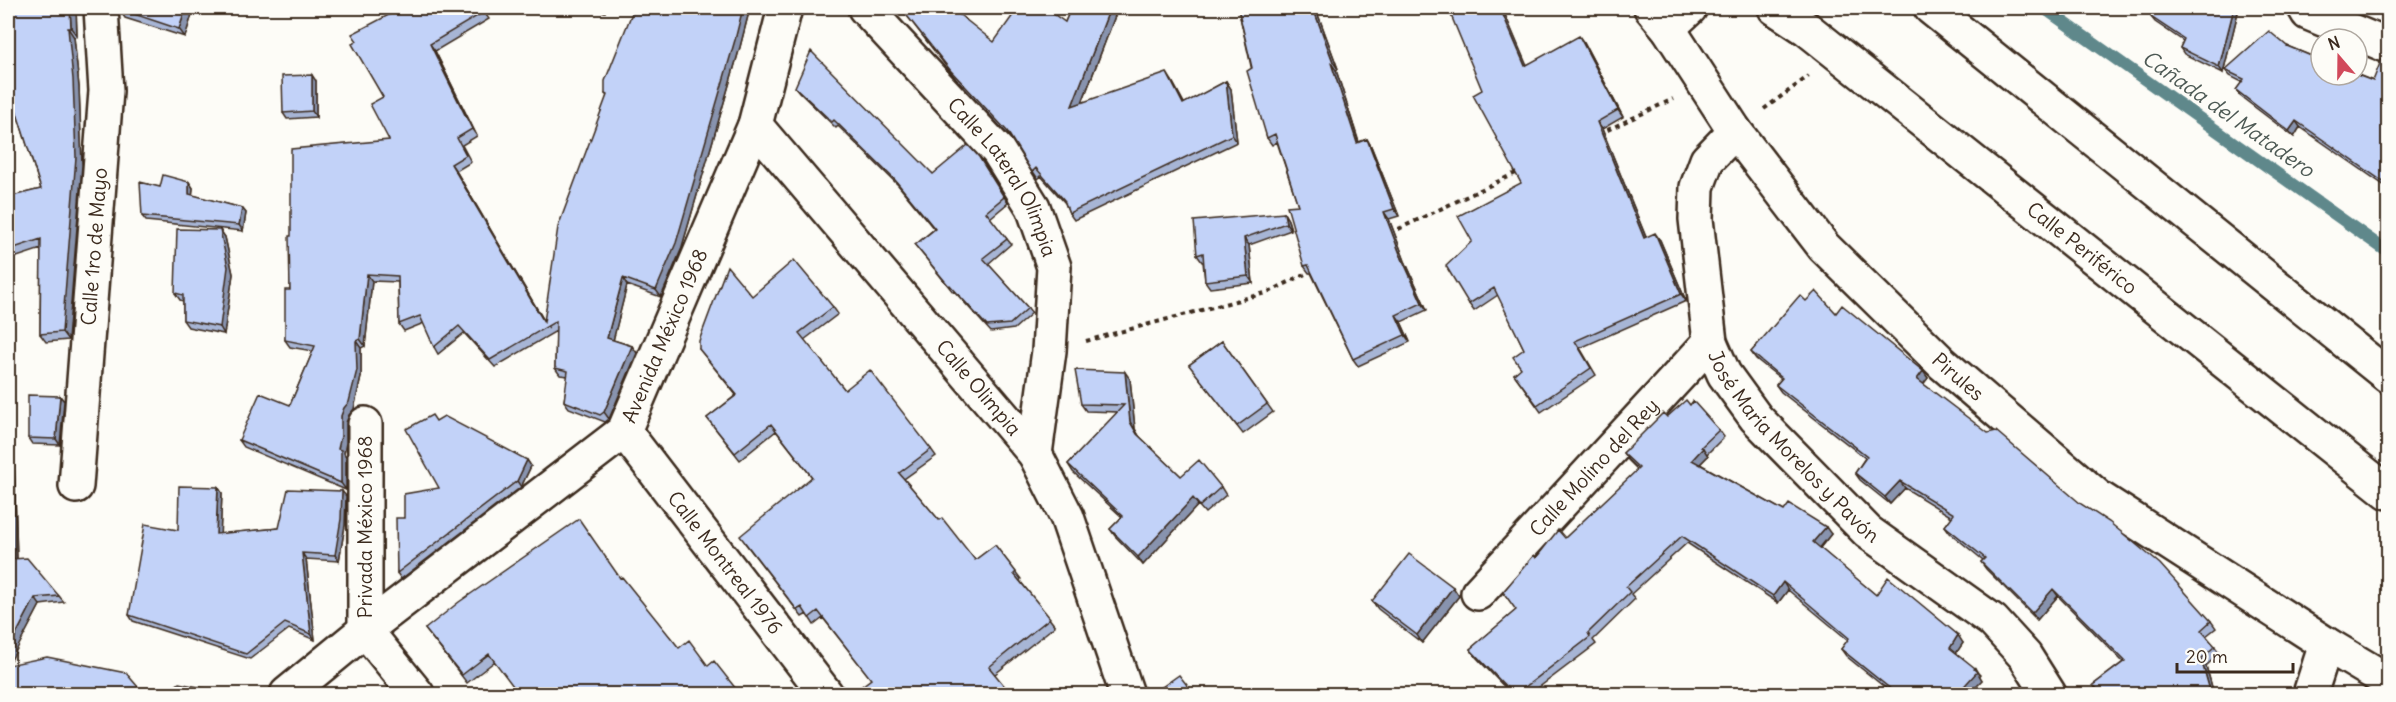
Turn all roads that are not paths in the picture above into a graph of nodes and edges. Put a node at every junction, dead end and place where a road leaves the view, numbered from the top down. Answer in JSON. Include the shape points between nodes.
{"nodes":[{"id":1,"x":101,"y":8,"type":"edge"},
{"id":2,"x":786,"y":8,"type":"edge"},
{"id":3,"x":865,"y":8,"type":"edge"},
{"id":4,"x":1775,"y":8,"type":"edge"},
{"id":5,"x":1931,"y":8,"type":"edge"},
{"id":6,"x":2305,"y":8,"type":"edge"},
{"id":7,"x":1670,"y":14,"type":"edge"},
{"id":8,"x":2388,"y":46,"type":"edge"},
{"id":9,"x":755,"y":125,"type":"junction"},
{"id":10,"x":1735,"y":131,"type":"junction"},
{"id":11,"x":1710,"y":342,"type":"junction"},
{"id":12,"x":2388,"y":375,"type":"edge"},
{"id":13,"x":365,"y":424,"type":"dead end"},
{"id":14,"x":624,"y":430,"type":"junction"},
{"id":15,"x":1035,"y":454,"type":"junction"},
{"id":16,"x":76,"y":486,"type":"dead end"},
{"id":17,"x":2388,"y":492,"type":"edge"},
{"id":18,"x":1478,"y":593,"type":"dead end"},
{"id":19,"x":365,"y":630,"type":"junction"},
{"id":20,"x":2326,"y":644,"type":"junction"},
{"id":21,"x":2388,"y":681,"type":"edge"},
{"id":22,"x":287,"y":694,"type":"edge"},
{"id":23,"x":417,"y":694,"type":"edge"},
{"id":24,"x":826,"y":694,"type":"edge"},
{"id":25,"x":1127,"y":694,"type":"edge"},
{"id":26,"x":2049,"y":694,"type":"edge"},
{"id":27,"x":2310,"y":694,"type":"edge"}],
"edges":[{"from":1,"to":16,"type":"main road","name":"Calle 1ro de Mayo","via":[[106,91]]},
{"from":2,"to":9,"type":"main road","name":"Avenida México 1968"},
{"from":3,"to":15,"type":"main road","name":"Calle Lateral Olimpia","via":[[998,152],[1033,207],[1054,267]]},
{"from":4,"to":17,"type":"main road","name":"Calle Periférico","via":[[1807,29]]},
{"from":5,"to":12,"type":"main road"},
{"from":6,"to":8,"type":"main road","via":[[2308,13]]},
{"from":7,"to":10,"type":"main road","name":"Pirules","via":[[1704,85]]},
{"from":9,"to":14,"type":"main road","name":"Avenida México 1968"},
{"from":9,"to":15,"type":"main road","name":"Calle Olimpia"},
{"from":10,"to":11,"type":"main road","name":"José María Morelos y Pavón","via":[[1707,160],[1697,187],[1696,219]]},
{"from":10,"to":20,"type":"main road","name":"Pirules","via":[[1824,247],[1943,364],[2098,497]]},
{"from":11,"to":18,"type":"main road","name":"Calle Molino del Rey"},
{"from":11,"to":26,"type":"main road","name":"José María Morelos y Pavón","via":[[1724,374],[1756,418],[1868,532],[1993,621],[2025,656]]},
{"from":13,"to":19,"type":"main road","name":"Privada México 1968"},
{"from":14,"to":19,"type":"main road","name":"Avenida México 1968"},
{"from":14,"to":24,"type":"main road","name":"Calle Montreal 1976"},
{"from":15,"to":25,"type":"main road","name":"Calle Olimpia","via":[[1067,517]]},
{"from":19,"to":22,"type":"main road","name":"Avenida México 1968"},
{"from":19,"to":23,"type":"main road"},
{"from":20,"to":21,"type":"main road","name":"Pirules"},
{"from":20,"to":27,"type":"main road"}]}
